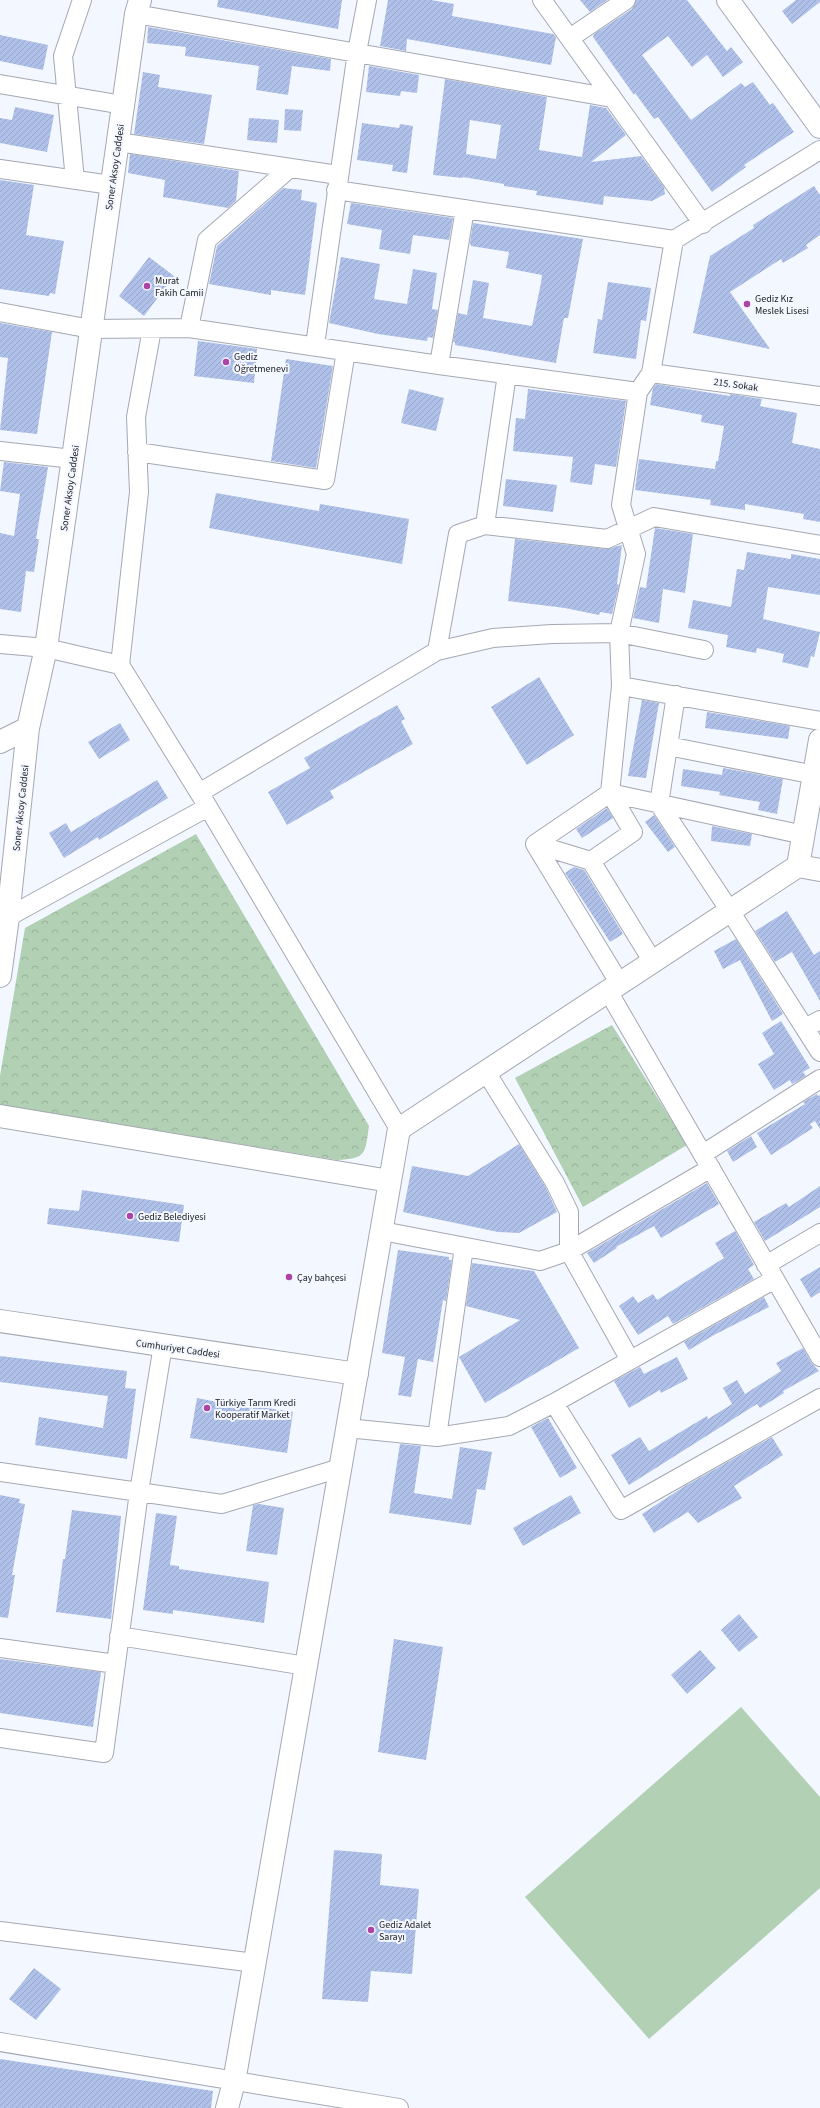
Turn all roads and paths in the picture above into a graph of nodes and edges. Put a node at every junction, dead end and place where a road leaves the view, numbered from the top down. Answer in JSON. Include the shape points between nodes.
{"nodes":[{"id":1,"x":82,"y":0,"type":"edge"},
{"id":2,"x":367,"y":0,"type":"edge"},
{"id":3,"x":542,"y":0,"type":"edge"},
{"id":4,"x":626,"y":0,"type":"edge"},
{"id":5,"x":728,"y":0,"type":"edge"},
{"id":6,"x":138,"y":7,"type":"edge"},
{"id":7,"x":570,"y":38,"type":"junction"},
{"id":8,"x":357,"y":52,"type":"junction"},
{"id":9,"x":0,"y":84,"type":"edge"},
{"id":10,"x":66,"y":94,"type":"junction"},
{"id":11,"x":612,"y":98,"type":"junction"},
{"id":12,"x":123,"y":105,"type":"junction"},
{"id":13,"x":820,"y":127,"type":"edge"},
{"id":14,"x":118,"y":142,"type":"junction"},
{"id":15,"x":820,"y":150,"type":"edge"},
{"id":16,"x":290,"y":168,"type":"junction"},
{"id":17,"x":0,"y":169,"type":"edge"},
{"id":18,"x":75,"y":180,"type":"junction"},
{"id":19,"x":337,"y":183,"type":"junction"},
{"id":20,"x":112,"y":185,"type":"junction"},
{"id":21,"x":465,"y":209,"type":"junction"},
{"id":22,"x":702,"y":224,"type":"junction"},
{"id":23,"x":674,"y":240,"type":"junction"},
{"id":24,"x":0,"y":312,"type":"edge"},
{"id":25,"x":152,"y":328,"type":"junction"},
{"id":26,"x":189,"y":328,"type":"junction"},
{"id":27,"x":91,"y":330,"type":"junction"},
{"id":28,"x":315,"y":345,"type":"junction"},
{"id":29,"x":346,"y":351,"type":"junction"},
{"id":30,"x":439,"y":365,"type":"junction"},
{"id":31,"x":651,"y":373,"type":"junction"},
{"id":32,"x":507,"y":374,"type":"junction"},
{"id":33,"x":638,"y":392,"type":"junction"},
{"id":34,"x":820,"y":396,"type":"edge"},
{"id":35,"x":0,"y":451,"type":"edge"},
{"id":36,"x":137,"y":452,"type":"junction"},
{"id":37,"x":73,"y":459,"type":"junction"},
{"id":38,"x":485,"y":525,"type":"junction"},
{"id":39,"x":628,"y":529,"type":"junction"},
{"id":40,"x":820,"y":546,"type":"edge"},
{"id":41,"x":619,"y":633,"type":"junction"},
{"id":42,"x":0,"y":644,"type":"edge"},
{"id":43,"x":46,"y":648,"type":"junction"},
{"id":44,"x":704,"y":650,"type":"dead end"},
{"id":45,"x":437,"y":651,"type":"junction"},
{"id":46,"x":120,"y":665,"type":"junction"},
{"id":47,"x":622,"y":686,"type":"junction"},
{"id":48,"x":676,"y":695,"type":"junction"},
{"id":49,"x":820,"y":721,"type":"edge"},
{"id":50,"x":28,"y":728,"type":"junction"},
{"id":51,"x":820,"y":740,"type":"edge"},
{"id":52,"x":0,"y":742,"type":"edge"},
{"id":53,"x":668,"y":746,"type":"junction"},
{"id":54,"x":817,"y":775,"type":"edge"},
{"id":55,"x":610,"y":793,"type":"junction"},
{"id":56,"x":204,"y":800,"type":"junction"},
{"id":57,"x":659,"y":804,"type":"junction"},
{"id":58,"x":804,"y":835,"type":"junction"},
{"id":59,"x":535,"y":844,"type":"junction"},
{"id":60,"x":591,"y":861,"type":"junction"},
{"id":61,"x":798,"y":866,"type":"junction"},
{"id":62,"x":820,"y":870,"type":"edge"},
{"id":63,"x":730,"y":911,"type":"junction"},
{"id":64,"x":8,"y":917,"type":"junction"},
{"id":65,"x":653,"y":962,"type":"junction"},
{"id":66,"x":0,"y":976,"type":"edge"},
{"id":67,"x":614,"y":987,"type":"junction"},
{"id":68,"x":812,"y":1024,"type":"edge"},
{"id":69,"x":820,"y":1052,"type":"edge"},
{"id":70,"x":486,"y":1072,"type":"junction"},
{"id":71,"x":818,"y":1085,"type":"edge"},
{"id":72,"x":0,"y":1116,"type":"edge"},
{"id":73,"x":399,"y":1129,"type":"junction"},
{"id":74,"x":707,"y":1161,"type":"junction"},
{"id":75,"x":390,"y":1181,"type":"junction"},
{"id":76,"x":382,"y":1231,"type":"junction"},
{"id":77,"x":820,"y":1233,"type":"edge"},
{"id":78,"x":464,"y":1247,"type":"junction"},
{"id":79,"x":569,"y":1251,"type":"junction"},
{"id":80,"x":771,"y":1272,"type":"junction"},
{"id":81,"x":0,"y":1321,"type":"edge"},
{"id":82,"x":163,"y":1345,"type":"junction"},
{"id":83,"x":820,"y":1358,"type":"edge"},
{"id":84,"x":630,"y":1360,"type":"junction"},
{"id":85,"x":357,"y":1374,"type":"junction"},
{"id":86,"x":820,"y":1398,"type":"edge"},
{"id":87,"x":554,"y":1403,"type":"junction"},
{"id":88,"x":347,"y":1428,"type":"junction"},
{"id":89,"x":437,"y":1437,"type":"junction"},
{"id":90,"x":340,"y":1468,"type":"junction"},
{"id":91,"x":0,"y":1472,"type":"edge"},
{"id":92,"x":138,"y":1492,"type":"junction"},
{"id":93,"x":119,"y":1636,"type":"junction"},
{"id":94,"x":0,"y":1648,"type":"edge"},
{"id":95,"x":116,"y":1664,"type":"junction"},
{"id":96,"x":306,"y":1666,"type":"junction"},
{"id":97,"x":0,"y":1738,"type":"edge"},
{"id":98,"x":0,"y":1931,"type":"edge"},
{"id":99,"x":255,"y":1963,"type":"junction"},
{"id":100,"x":0,"y":2042,"type":"edge"},
{"id":101,"x":234,"y":2082,"type":"junction"},
{"id":102,"x":227,"y":2108,"type":"edge"},
{"id":103,"x":234,"y":2108,"type":"edge"},
{"id":104,"x":399,"y":2108,"type":"edge"}],
"edges":[{"from":1,"to":10,"type":"street","via":[[63,56]]},
{"from":2,"to":8,"type":"street"},
{"from":3,"to":7,"type":"street"},
{"from":4,"to":7,"type":"street"},
{"from":5,"to":13,"type":"street"},
{"from":6,"to":8,"type":"street"},
{"from":6,"to":12,"type":"street","name":"Soner Aksoy Caddesi"},
{"from":7,"to":11,"type":"street"},
{"from":8,"to":11,"type":"street"},
{"from":8,"to":19,"type":"street"},
{"from":9,"to":10,"type":"street"},
{"from":10,"to":12,"type":"street"},
{"from":10,"to":18,"type":"street"},
{"from":11,"to":22,"type":"street"},
{"from":12,"to":14,"type":"street","name":"Soner Aksoy Caddesi"},
{"from":14,"to":16,"type":"street"},
{"from":14,"to":20,"type":"street","name":"Soner Aksoy Caddesi"},
{"from":15,"to":22,"type":"street"},
{"from":16,"to":19,"type":"street"},
{"from":16,"to":26,"type":"street","via":[[206,240]]},
{"from":17,"to":18,"type":"street"},
{"from":18,"to":20,"type":"street"},
{"from":19,"to":21,"type":"street"},
{"from":19,"to":28,"type":"street"},
{"from":20,"to":27,"type":"street","name":"Soner Aksoy Caddesi"},
{"from":21,"to":23,"type":"street"},
{"from":21,"to":30,"type":"street"},
{"from":22,"to":23,"type":"street"},
{"from":23,"to":31,"type":"street"},
{"from":24,"to":27,"type":"street"},
{"from":25,"to":26,"type":"street"},
{"from":25,"to":27,"type":"street"},
{"from":25,"to":36,"type":"street","via":[[136,417]]},
{"from":26,"to":28,"type":"street"},
{"from":27,"to":37,"type":"street","name":"Soner Aksoy Caddesi"},
{"from":28,"to":29,"type":"street"},
{"from":29,"to":30,"type":"street"},
{"from":29,"to":36,"type":"street","via":[[325,480]]},
{"from":30,"to":32,"type":"street"},
{"from":31,"to":33,"type":"street"},
{"from":31,"to":34,"type":"street","name":"215. Sokak"},
{"from":32,"to":33,"type":"street"},
{"from":32,"to":38,"type":"street"},
{"from":33,"to":39,"type":"street","via":[[621,505]]},
{"from":35,"to":37,"type":"street"},
{"from":36,"to":46,"type":"street","via":[[139,492]]},
{"from":37,"to":43,"type":"street","name":"Soner Aksoy Caddesi"},
{"from":38,"to":39,"type":"street","via":[[607,539]]},
{"from":38,"to":45,"type":"street","via":[[458,534]]},
{"from":39,"to":40,"type":"street","via":[[654,517]]},
{"from":39,"to":41,"type":"street","via":[[636,554]]},
{"from":41,"to":44,"type":"street"},
{"from":41,"to":45,"type":"street","via":[[493,638]]},
{"from":41,"to":47,"type":"street"},
{"from":42,"to":43,"type":"street"},
{"from":43,"to":46,"type":"street"},
{"from":43,"to":50,"type":"street","name":"Soner Aksoy Caddesi"},
{"from":45,"to":56,"type":"street"},
{"from":46,"to":56,"type":"street"},
{"from":47,"to":48,"type":"street"},
{"from":47,"to":55,"type":"street"},
{"from":48,"to":49,"type":"street"},
{"from":48,"to":53,"type":"street"},
{"from":50,"to":52,"type":"street"},
{"from":50,"to":64,"type":"street","name":"Soner Aksoy Caddesi"},
{"from":51,"to":54,"type":"street"},
{"from":53,"to":54,"type":"street"},
{"from":53,"to":57,"type":"street"},
{"from":54,"to":58,"type":"street"},
{"from":55,"to":57,"type":"street"},
{"from":55,"to":59,"type":"street"},
{"from":55,"to":60,"type":"street","via":[[633,832]]},
{"from":56,"to":64,"type":"street"},
{"from":56,"to":73,"type":"street"},
{"from":57,"to":58,"type":"street"},
{"from":57,"to":63,"type":"street"},
{"from":58,"to":61,"type":"street"},
{"from":59,"to":60,"type":"street"},
{"from":59,"to":67,"type":"street"},
{"from":60,"to":65,"type":"street"},
{"from":61,"to":62,"type":"street"},
{"from":61,"to":63,"type":"street"},
{"from":63,"to":65,"type":"street"},
{"from":63,"to":68,"type":"street"},
{"from":64,"to":66,"type":"street","name":"Soner Aksoy Caddesi"},
{"from":65,"to":67,"type":"street"},
{"from":67,"to":70,"type":"street"},
{"from":67,"to":74,"type":"street"},
{"from":68,"to":69,"type":"street"},
{"from":70,"to":73,"type":"street"},
{"from":70,"to":79,"type":"street","via":[[555,1182],[569,1212]]},
{"from":71,"to":74,"type":"street"},
{"from":72,"to":75,"type":"street"},
{"from":73,"to":75,"type":"street"},
{"from":74,"to":79,"type":"street"},
{"from":74,"to":80,"type":"street"},
{"from":75,"to":76,"type":"street"},
{"from":76,"to":78,"type":"street"},
{"from":76,"to":85,"type":"street"},
{"from":77,"to":80,"type":"street"},
{"from":78,"to":79,"type":"street","via":[[540,1261]]},
{"from":78,"to":89,"type":"street"},
{"from":79,"to":84,"type":"street"},
{"from":80,"to":83,"type":"street"},
{"from":80,"to":84,"type":"street"},
{"from":81,"to":82,"type":"street","name":"Cumhuriyet Caddesi"},
{"from":82,"to":85,"type":"street","name":"Cumhuriyet Caddesi"},
{"from":82,"to":92,"type":"street"},
{"from":84,"to":87,"type":"street"},
{"from":85,"to":88,"type":"street"},
{"from":86,"to":87,"type":"street","via":[[621,1510]]},
{"from":87,"to":89,"type":"street","via":[[509,1426]]},
{"from":88,"to":89,"type":"street"},
{"from":88,"to":90,"type":"street"},
{"from":90,"to":92,"type":"street","via":[[222,1504]]},
{"from":90,"to":96,"type":"street"},
{"from":91,"to":92,"type":"street"},
{"from":92,"to":93,"type":"street"},
{"from":93,"to":95,"type":"street"},
{"from":93,"to":96,"type":"street"},
{"from":94,"to":95,"type":"street"},
{"from":95,"to":97,"type":"street","via":[[104,1753]]},
{"from":96,"to":99,"type":"street"},
{"from":98,"to":99,"type":"street"},
{"from":99,"to":101,"type":"street"},
{"from":100,"to":101,"type":"street"},
{"from":101,"to":102,"type":"street"},
{"from":101,"to":103,"type":"street"},
{"from":101,"to":104,"type":"street"}]}
